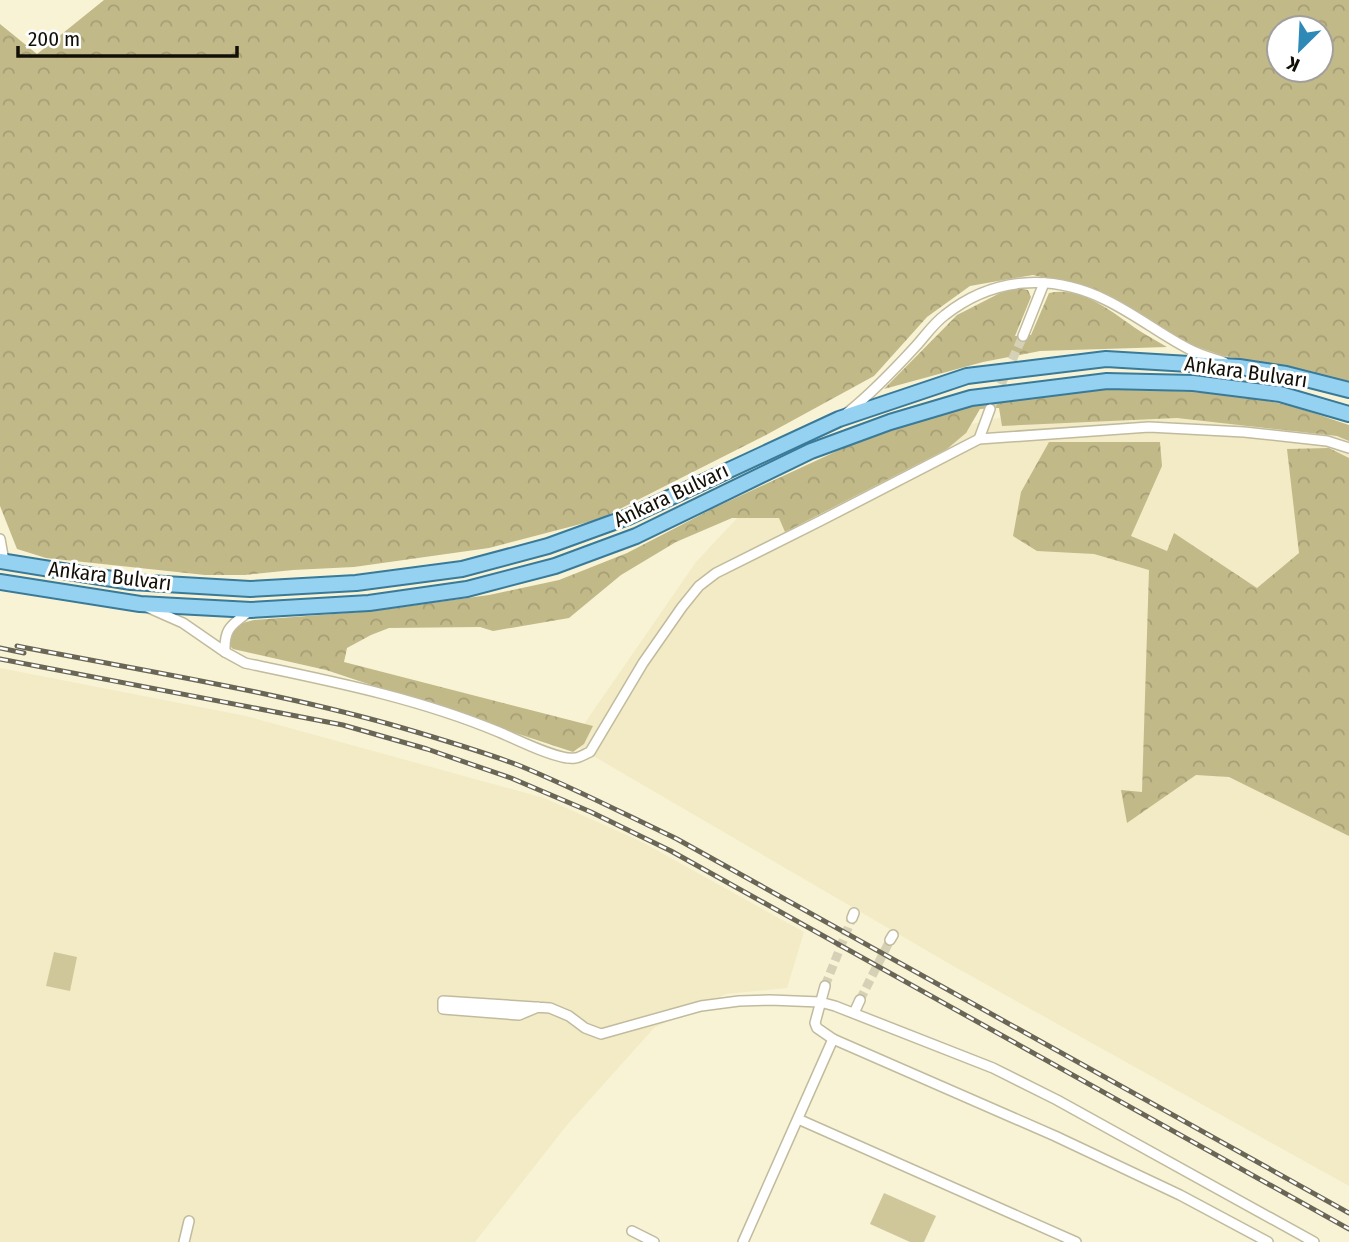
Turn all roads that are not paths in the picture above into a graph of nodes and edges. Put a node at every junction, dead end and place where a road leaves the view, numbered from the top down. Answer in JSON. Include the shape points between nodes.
{"nodes":[{"id":1,"x":1044,"y":283,"type":"junction"},
{"id":2,"x":1023,"y":336,"type":"tunnel mouth"},
{"id":3,"x":1239,"y":367,"type":"junction"},
{"id":4,"x":1349,"y":390,"type":"edge"},
{"id":5,"x":990,"y":409,"type":"tunnel mouth"},
{"id":6,"x":1349,"y":414,"type":"edge"},
{"id":7,"x":839,"y":419,"type":"junction"},
{"id":8,"x":979,"y":439,"type":"junction"},
{"id":9,"x":1349,"y":448,"type":"edge"},
{"id":10,"x":0,"y":539,"type":"edge"},
{"id":11,"x":2,"y":561,"type":"edge"},
{"id":12,"x":0,"y":582,"type":"edge"},
{"id":13,"x":140,"y":604,"type":"junction"},
{"id":14,"x":251,"y":610,"type":"junction"},
{"id":15,"x":225,"y":652,"type":"junction"},
{"id":16,"x":825,"y":986,"type":"tunnel mouth"},
{"id":17,"x":860,"y":1000,"type":"tunnel mouth"},
{"id":18,"x":820,"y":1002,"type":"junction"},
{"id":19,"x":538,"y":1007,"type":"junction"},
{"id":20,"x":854,"y":1013,"type":"junction"},
{"id":21,"x":833,"y":1038,"type":"junction"},
{"id":22,"x":798,"y":1119,"type":"junction"},
{"id":23,"x":189,"y":1221,"type":"dead end"},
{"id":24,"x":632,"y":1231,"type":"dead end"},
{"id":25,"x":184,"y":1242,"type":"edge"},
{"id":26,"x":653,"y":1242,"type":"edge"},
{"id":27,"x":744,"y":1242,"type":"edge"},
{"id":28,"x":1076,"y":1242,"type":"edge"},
{"id":29,"x":1268,"y":1242,"type":"edge"},
{"id":30,"x":1314,"y":1242,"type":"edge"}],
"edges":[{"from":1,"to":2,"type":"street"},
{"from":1,"to":3,"type":"street","via":[[1106,300],[1192,351]]},
{"from":1,"to":7,"type":"street","via":[[1010,283],[979,293],[944,316],[875,389]]},
{"from":3,"to":4,"type":"main road","name":"Ankara Bulvarı"},
{"from":3,"to":7,"type":"main road","name":"Ankara Bulvarı","via":[[1106,359],[967,376]]},
{"from":5,"to":8,"type":"street"},
{"from":6,"to":14,"type":"main road","name":"Ankara Bulvarı","via":[[1280,394],[1193,383],[1107,381],[971,398],[811,452],[636,536],[555,566],[467,589],[381,601]]},
{"from":7,"to":11,"type":"main road","name":"Ankara Bulvarı","via":[[628,517],[548,546],[462,569],[356,583],[250,589],[131,582]]},
{"from":8,"to":9,"type":"street","via":[[1149,427],[1244,432],[1327,441]]},
{"from":8,"to":15,"type":"street","via":[[716,573],[699,586],[643,663],[590,752],[574,759],[435,709],[245,663]]},
{"from":10,"to":11,"type":"street"},
{"from":12,"to":13,"type":"main road","name":"Ankara Bulvarı"},
{"from":13,"to":14,"type":"main road","name":"Ankara Bulvarı"},
{"from":13,"to":15,"type":"street","via":[[183,623]]},
{"from":14,"to":15,"type":"street","via":[[224,637]]},
{"from":16,"to":18,"type":"street"},
{"from":17,"to":20,"type":"street"},
{"from":18,"to":19,"type":"street","via":[[759,1000],[701,1006],[601,1034],[569,1016]]},
{"from":18,"to":20,"type":"street"},
{"from":18,"to":21,"type":"street","via":[[815,1023]]},
{"from":19,"to":19,"type":"street","via":[[519,1015],[443,1009],[443,1001]]},
{"from":20,"to":30,"type":"street","via":[[993,1068],[1058,1100]]},
{"from":21,"to":22,"type":"street"},
{"from":21,"to":29,"type":"street","via":[[1055,1136]]},
{"from":22,"to":27,"type":"street"},
{"from":22,"to":28,"type":"street"},
{"from":23,"to":25,"type":"street"},
{"from":24,"to":26,"type":"street"}]}
